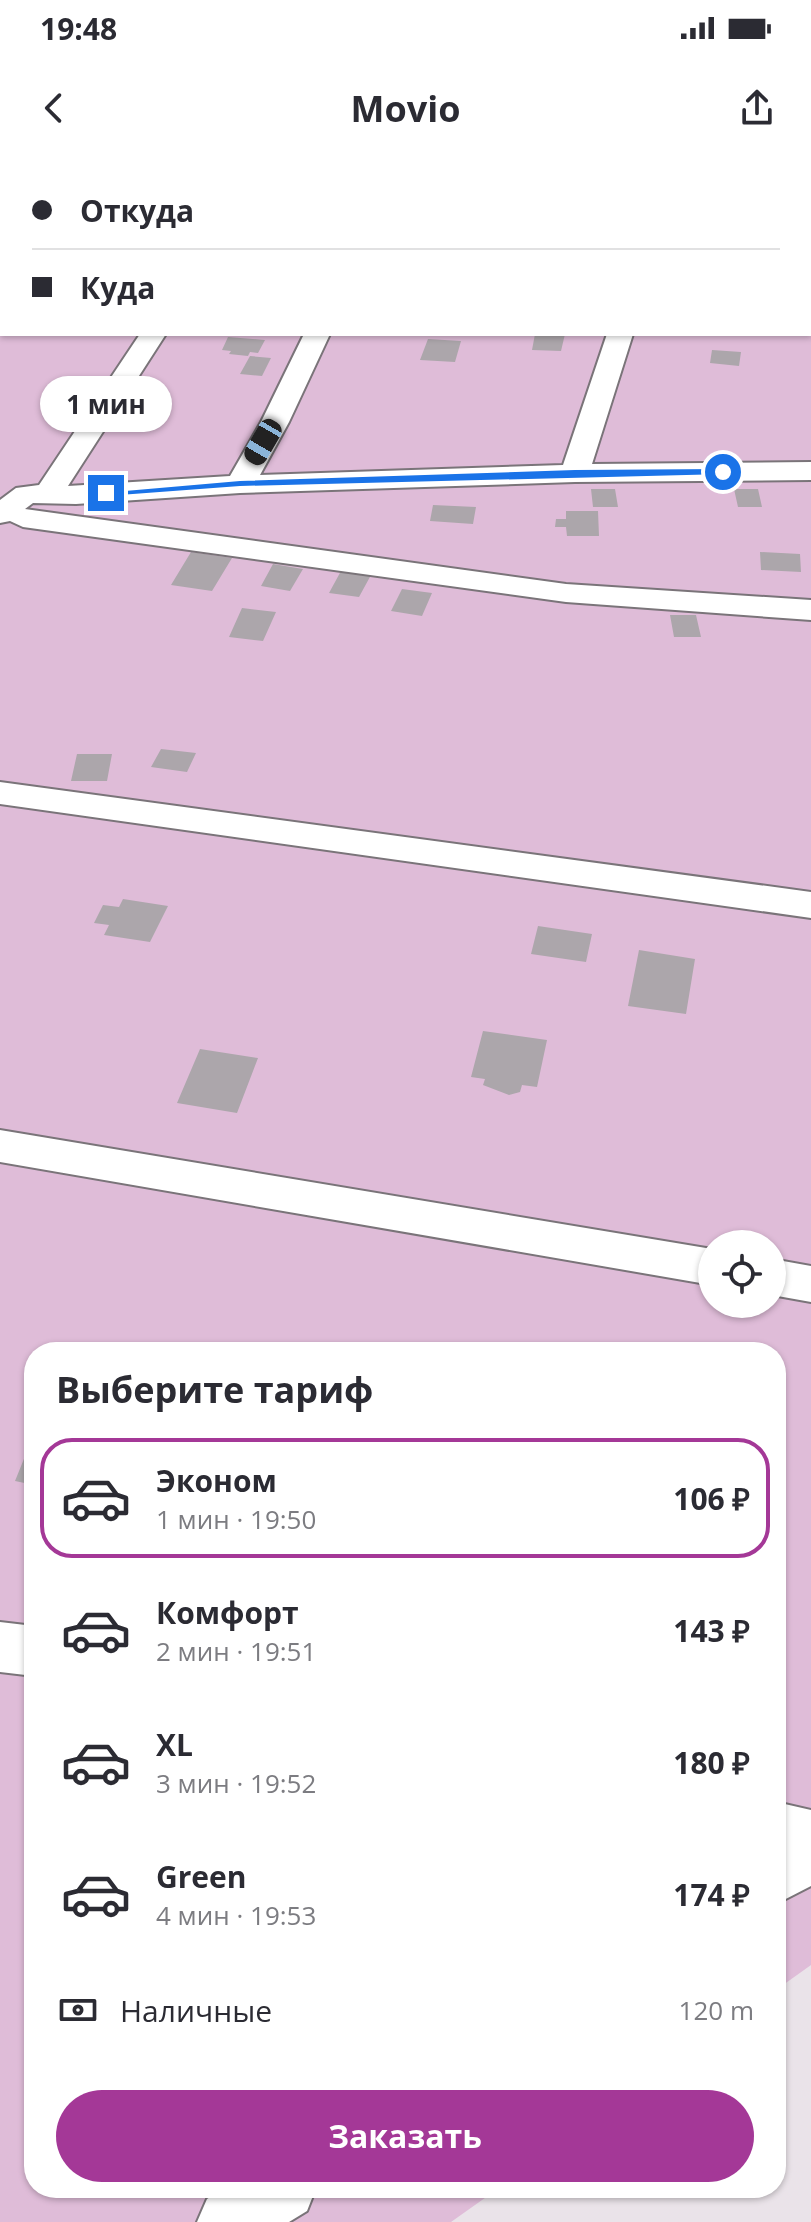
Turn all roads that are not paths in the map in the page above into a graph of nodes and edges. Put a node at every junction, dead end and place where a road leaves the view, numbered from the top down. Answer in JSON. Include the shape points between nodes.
{"nodes":[{"id":1,"x":152,"y":336,"type":"edge"},
{"id":2,"x":316,"y":336,"type":"edge"},
{"id":3,"x":619,"y":336,"type":"edge"},
{"id":4,"x":811,"y":471,"type":"edge"},
{"id":5,"x":575,"y":473,"type":"junction"},
{"id":6,"x":240,"y":484,"type":"junction"},
{"id":7,"x":47,"y":495,"type":"junction"},
{"id":8,"x":0,"y":514,"type":"edge"},
{"id":9,"x":811,"y":610,"type":"edge"},
{"id":10,"x":0,"y":793,"type":"edge"},
{"id":11,"x":811,"y":905,"type":"edge"},
{"id":12,"x":0,"y":1146,"type":"edge"},
{"id":13,"x":698,"y":1265,"type":"edge"},
{"id":14,"x":786,"y":1280,"type":"edge"},
{"id":15,"x":811,"y":1284,"type":"edge"},
{"id":16,"x":0,"y":1647,"type":"edge"},
{"id":17,"x":24,"y":1650,"type":"edge"},
{"id":18,"x":786,"y":1833,"type":"edge"},
{"id":19,"x":811,"y":1839,"type":"edge"},
{"id":20,"x":811,"y":1853,"type":"edge"},
{"id":21,"x":786,"y":1869,"type":"edge"},
{"id":22,"x":268,"y":2198,"type":"edge"},
{"id":23,"x":230,"y":2222,"type":"edge"}],
"edges":[{"from":1,"to":7,"type":"lane"},
{"from":2,"to":6,"type":"lane"},
{"from":3,"to":5,"type":"lane"},
{"from":4,"to":5,"type":"lane"},
{"from":5,"to":6,"type":"lane"},
{"from":6,"to":7,"type":"lane"},
{"from":7,"to":8,"type":"lane","via":[[26,494]]},
{"from":8,"to":9,"type":"lane","via":[[566,593]]},
{"from":10,"to":11,"type":"lane"},
{"from":12,"to":13,"type":"lane"},
{"from":14,"to":15,"type":"lane"},
{"from":16,"to":17,"type":"lane"},
{"from":18,"to":19,"type":"lane"},
{"from":20,"to":21,"type":"lane"},
{"from":22,"to":23,"type":"lane"}]}
